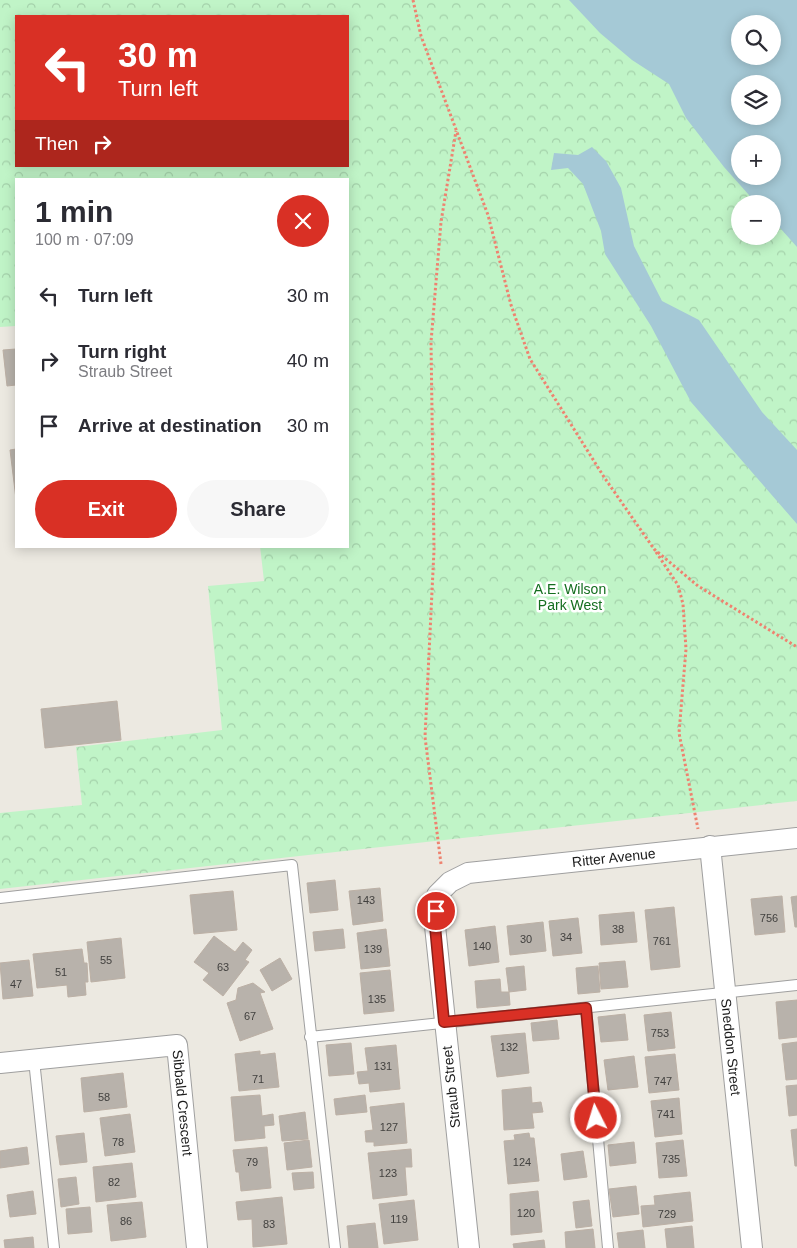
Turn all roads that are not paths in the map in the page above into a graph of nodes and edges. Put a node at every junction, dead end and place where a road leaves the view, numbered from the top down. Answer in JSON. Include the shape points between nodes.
{"nodes":[{"id":1,"x":797,"y":838,"type":"edge"},
{"id":2,"x":705,"y":847,"type":"junction"},
{"id":3,"x":444,"y":889,"type":"joint"},
{"id":4,"x":0,"y":898,"type":"edge"},
{"id":5,"x":797,"y":985,"type":"edge"},
{"id":6,"x":726,"y":993,"type":"junction"},
{"id":7,"x":586,"y":1008,"type":"junction"},
{"id":8,"x":444,"y":1022,"type":"junction"},
{"id":9,"x":310,"y":1037,"type":"junction"},
{"id":10,"x":34,"y":1060,"type":"junction"},
{"id":11,"x":0,"y":1063,"type":"edge"},
{"id":12,"x":54,"y":1248,"type":"edge"},
{"id":13,"x":197,"y":1248,"type":"edge"},
{"id":14,"x":334,"y":1248,"type":"edge"},
{"id":15,"x":469,"y":1248,"type":"edge"},
{"id":16,"x":608,"y":1248,"type":"edge"},
{"id":17,"x":752,"y":1248,"type":"edge"}],
"edges":[{"from":1,"to":2,"type":"street","name":"Ritter Avenue"},
{"from":2,"to":3,"type":"street","name":"Ritter Avenue","via":[[468,873]]},
{"from":2,"to":6,"type":"street","name":"Sneddon Street"},
{"from":3,"to":8,"type":"street","name":"Straub Street","via":[[435,926]]},
{"from":4,"to":9,"type":"lane","via":[[292,865]]},
{"from":5,"to":6,"type":"lane"},
{"from":6,"to":7,"type":"lane"},
{"from":6,"to":17,"type":"street","name":"Sneddon Street"},
{"from":7,"to":8,"type":"lane"},
{"from":7,"to":16,"type":"lane"},
{"from":8,"to":9,"type":"lane"},
{"from":8,"to":15,"type":"street","name":"Straub Street"},
{"from":9,"to":14,"type":"lane"},
{"from":10,"to":11,"type":"street","name":"Sibbald Crescent"},
{"from":10,"to":12,"type":"lane"},
{"from":10,"to":13,"type":"street","name":"Sibbald Crescent","via":[[177,1045]]}]}
